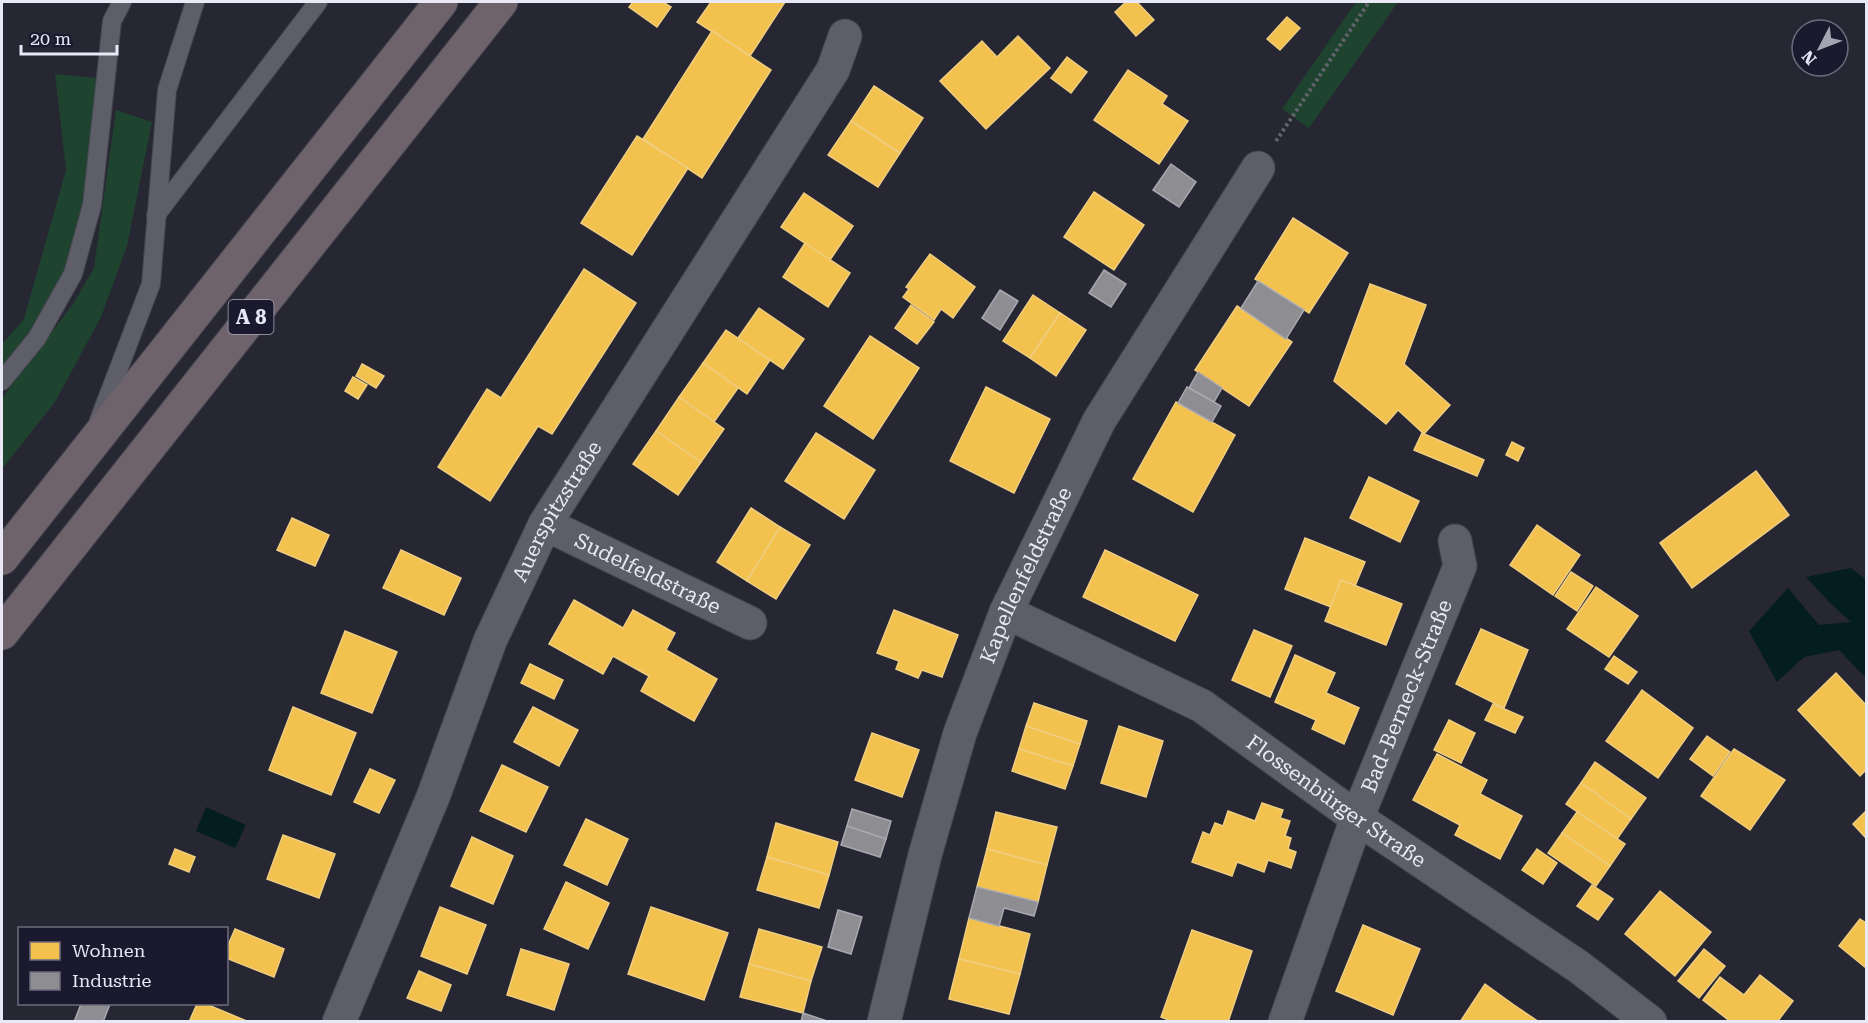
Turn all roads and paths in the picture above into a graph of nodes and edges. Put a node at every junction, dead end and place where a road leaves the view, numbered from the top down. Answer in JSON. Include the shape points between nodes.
{"nodes":[{"id":1,"x":122,"y":2,"type":"edge"},
{"id":2,"x":195,"y":2,"type":"edge"},
{"id":3,"x":318,"y":2,"type":"edge"},
{"id":4,"x":441,"y":2,"type":"edge"},
{"id":5,"x":501,"y":2,"type":"edge"},
{"id":6,"x":1369,"y":2,"type":"edge"},
{"id":7,"x":845,"y":36,"type":"dead end"},
{"id":8,"x":1258,"y":168,"type":"joint"},
{"id":9,"x":156,"y":215,"type":"junction"},
{"id":10,"x":2,"y":381,"type":"edge"},
{"id":11,"x":87,"y":449,"type":"junction"},
{"id":12,"x":545,"y":524,"type":"junction"},
{"id":13,"x":1455,"y":541,"type":"dead end"},
{"id":14,"x":2,"y":558,"type":"edge"},
{"id":15,"x":1006,"y":612,"type":"junction"},
{"id":16,"x":750,"y":623,"type":"dead end"},
{"id":17,"x":2,"y":633,"type":"edge"},
{"id":18,"x":1357,"y":818,"type":"junction"},
{"id":19,"x":339,"y":1022,"type":"edge"},
{"id":20,"x":884,"y":1022,"type":"edge"},
{"id":21,"x":1285,"y":1022,"type":"edge"},
{"id":22,"x":1650,"y":1022,"type":"edge"}],
"edges":[{"from":1,"to":10,"type":"lane","via":[[112,21],[92,205],[73,274],[37,338]]},
{"from":2,"to":9,"type":"lane","via":[[167,90]]},
{"from":3,"to":9,"type":"lane"},
{"from":4,"to":11,"type":"highway","number":"A 8"},
{"from":5,"to":17,"type":"highway","number":"A 8"},
{"from":6,"to":8,"type":"path"},
{"from":7,"to":12,"type":"street","name":"Auerspitzstraße","via":[[832,70]]},
{"from":8,"to":15,"type":"street","name":"Kapellenfeldstraße","via":[[1099,422]]},
{"from":9,"to":11,"type":"lane","via":[[151,284]]},
{"from":11,"to":14,"type":"highway","number":"A 8"},
{"from":12,"to":16,"type":"street","name":"Sudelfeldstraße"},
{"from":12,"to":19,"type":"street","name":"Auerspitzstraße","via":[[489,641],[433,797]]},
{"from":13,"to":18,"type":"street","name":"Bad-Berneck-Straße","via":[[1460,566]]},
{"from":15,"to":18,"type":"street","name":"Flossenbürger Straße","via":[[1202,706]]},
{"from":15,"to":20,"type":"street","name":"Kapellenfeldstraße","via":[[960,733]]},
{"from":18,"to":21,"type":"street","name":"Bad-Berneck-Straße"},
{"from":18,"to":22,"type":"street","name":"Flossenbürger Straße","via":[[1579,967]]}]}
